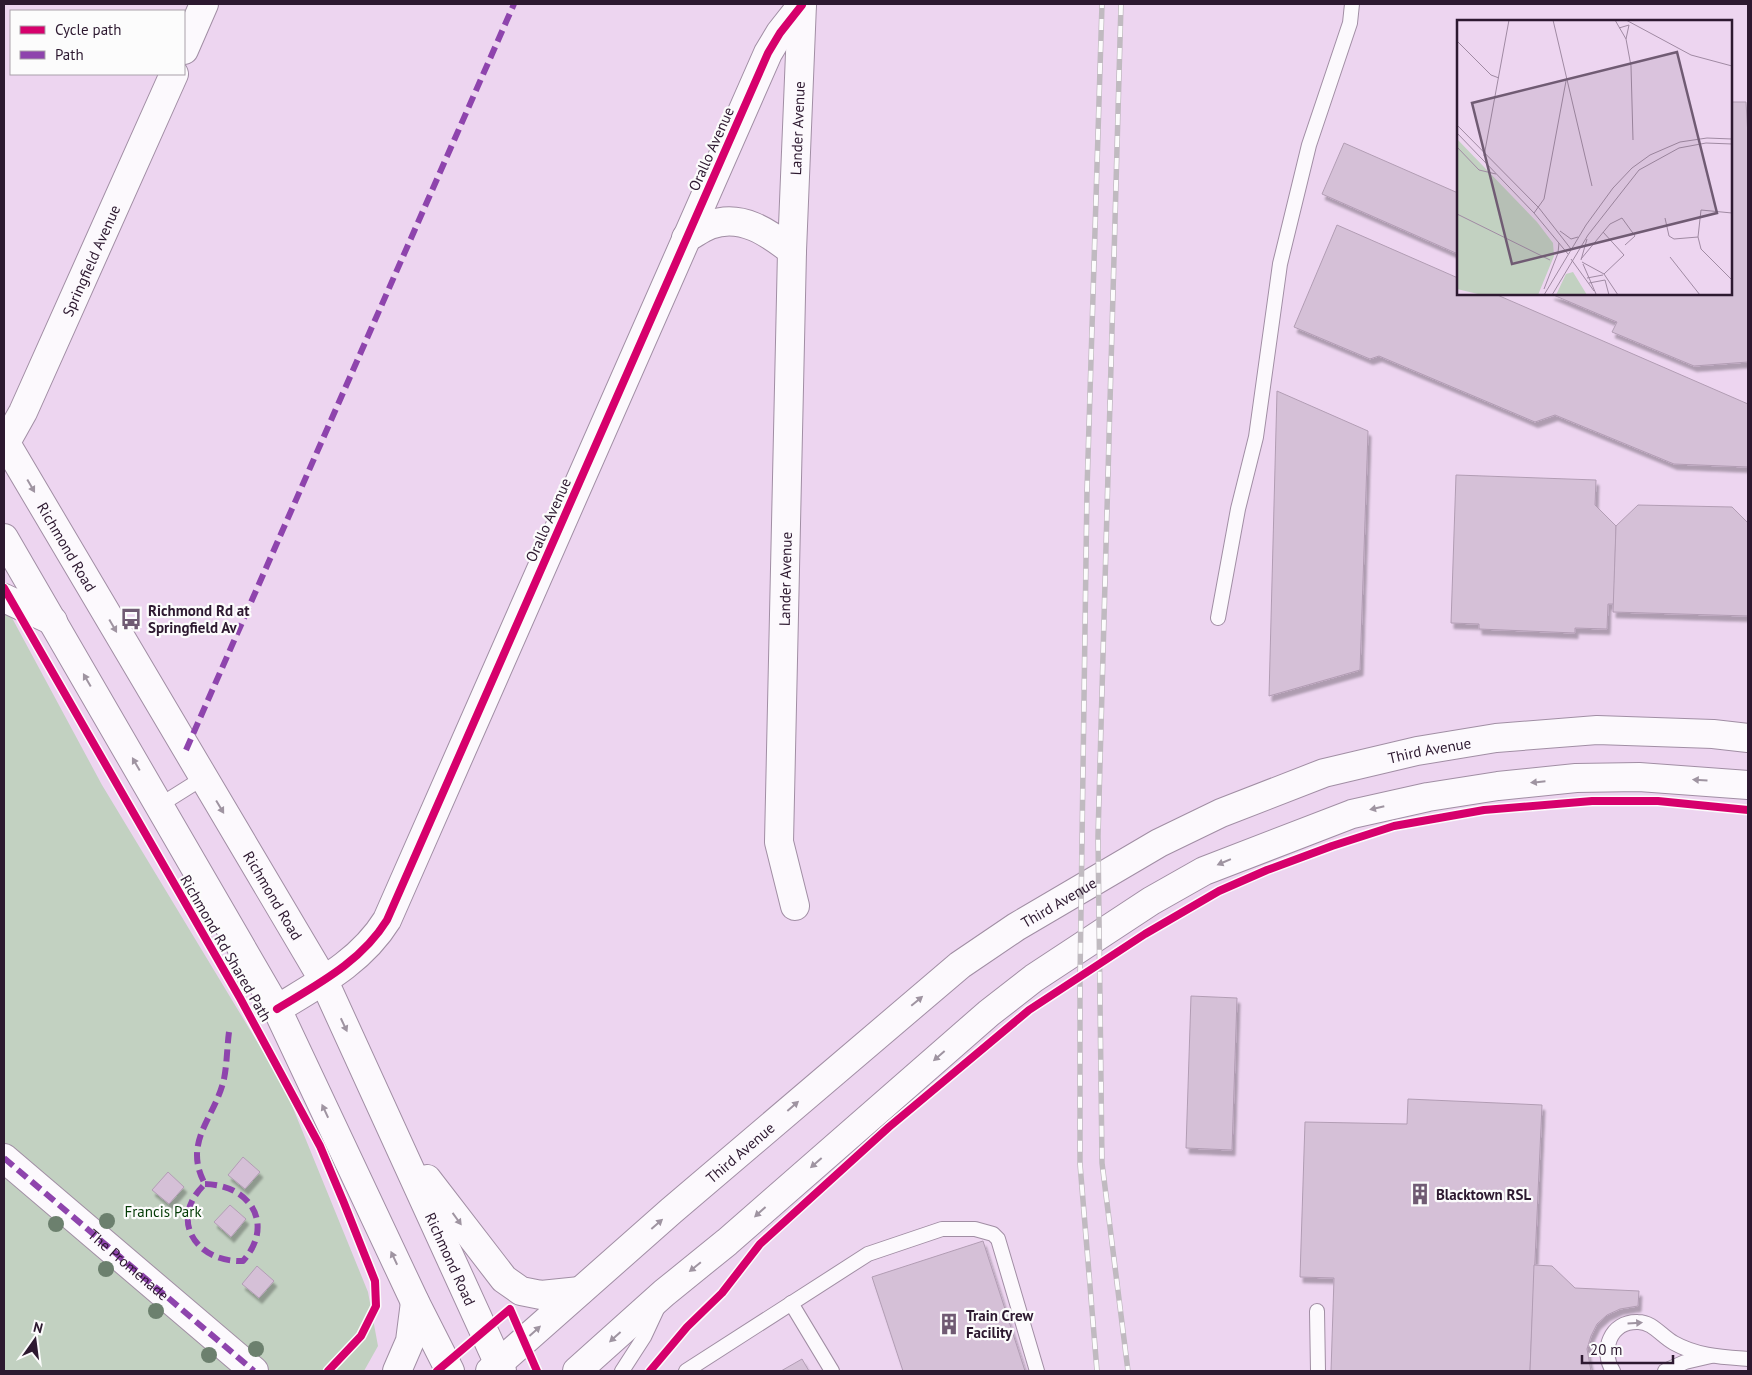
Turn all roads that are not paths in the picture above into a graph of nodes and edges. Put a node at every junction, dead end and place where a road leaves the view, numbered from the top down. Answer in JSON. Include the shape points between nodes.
{"nodes":[{"id":1,"x":204,"y":4,"type":"edge"},
{"id":2,"x":802,"y":4,"type":"edge"},
{"id":3,"x":1352,"y":4,"type":"edge"},
{"id":4,"x":185,"y":48,"type":"edge"},
{"id":5,"x":174,"y":75,"type":"edge"},
{"id":6,"x":686,"y":238,"type":"junction"},
{"id":7,"x":792,"y":252,"type":"junction"},
{"id":8,"x":5,"y":443,"type":"edge"},
{"id":9,"x":4,"y":538,"type":"edge"},
{"id":10,"x":4,"y":598,"type":"edge"},
{"id":11,"x":1218,"y":618,"type":"dead end"},
{"id":12,"x":53,"y":621,"type":"junction"},
{"id":13,"x":1748,"y":738,"type":"edge"},
{"id":14,"x":203,"y":778,"type":"junction"},
{"id":15,"x":1748,"y":785,"type":"edge"},
{"id":16,"x":160,"y":805,"type":"junction"},
{"id":17,"x":796,"y":906,"type":"dead end"},
{"id":18,"x":324,"y":981,"type":"junction"},
{"id":19,"x":276,"y":1010,"type":"junction"},
{"id":20,"x":396,"y":1138,"type":"junction"},
{"id":21,"x":4,"y":1158,"type":"edge"},
{"id":22,"x":580,"y":1290,"type":"junction"},
{"id":23,"x":664,"y":1293,"type":"junction"},
{"id":24,"x":415,"y":1302,"type":"junction"},
{"id":25,"x":790,"y":1303,"type":"junction"},
{"id":26,"x":1317,"y":1311,"type":"dead end"},
{"id":27,"x":1711,"y":1356,"type":"junction"},
{"id":28,"x":1748,"y":1359,"type":"edge"},
{"id":29,"x":497,"y":1369,"type":"edge"},
{"id":30,"x":254,"y":1371,"type":"edge"},
{"id":31,"x":397,"y":1371,"type":"edge"},
{"id":32,"x":450,"y":1371,"type":"edge"},
{"id":33,"x":577,"y":1371,"type":"edge"},
{"id":34,"x":622,"y":1371,"type":"edge"},
{"id":35,"x":686,"y":1371,"type":"edge"},
{"id":36,"x":832,"y":1371,"type":"edge"},
{"id":37,"x":1037,"y":1371,"type":"edge"},
{"id":38,"x":1318,"y":1371,"type":"edge"},
{"id":39,"x":1613,"y":1371,"type":"edge"},
{"id":40,"x":1665,"y":1371,"type":"edge"}],
"edges":[{"from":1,"to":4,"type":"main road"},
{"from":2,"to":6,"type":"main road","name":"Orallo Avenue","via":[[768,53]]},
{"from":2,"to":7,"type":"main road","name":"Lander Avenue"},
{"from":3,"to":11,"type":"lane","via":[[1350,23],[1310,145],[1280,264],[1256,437],[1238,509]]},
{"from":5,"to":8,"type":"main road","name":"Springfield Avenue","via":[[23,412]]},
{"from":6,"to":7,"type":"main road","via":[[710,225],[739,222],[766,232]]},
{"from":6,"to":18,"type":"main road","name":"Orallo Avenue","via":[[387,920],[361,954]]},
{"from":7,"to":17,"type":"main road","name":"Lander Avenue","via":[[779,842]]},
{"from":8,"to":14,"type":"main road","name":"Richmond Road","one_way":true},
{"from":9,"to":12,"type":"main road"},
{"from":10,"to":12,"type":"main road"},
{"from":16,"to":12,"type":"main road","one_way":true},
{"from":22,"to":13,"type":"main road","name":"Third Avenue","one_way":true,"via":[[960,965],[1016,927],[1159,843],[1324,773],[1417,751],[1496,738],[1597,730]]},
{"from":14,"to":16,"type":"lane"},
{"from":14,"to":18,"type":"main road","name":"Richmond Road","one_way":true},
{"from":15,"to":23,"type":"main road","one_way":true,"via":[[1639,777],[1576,778],[1428,797],[1352,814],[1204,871],[1151,901],[1034,978],[989,1013]]},
{"from":16,"to":19,"type":"main road"},
{"from":18,"to":19,"type":"main road","name":"Orallo Avenue"},
{"from":18,"to":20,"type":"main road","name":"Richmond Road","one_way":true},
{"from":24,"to":19,"type":"main road","one_way":true},
{"from":20,"to":22,"type":"main road","one_way":true,"via":[[504,1279],[520,1291],[541,1295]]},
{"from":20,"to":29,"type":"main road","name":"Richmond Road"},
{"from":21,"to":30,"type":"main road","name":"The Promenade"},
{"from":29,"to":22,"type":"main road","name":"Third Avenue","one_way":true},
{"from":23,"to":33,"type":"main road","one_way":true},
{"from":23,"to":34,"type":"lane","via":[[644,1337]]},
{"from":24,"to":31,"type":"main road","via":[[410,1341]]},
{"from":24,"to":32,"type":"main road"},
{"from":25,"to":35,"type":"lane"},
{"from":25,"to":36,"type":"lane"},
{"from":25,"to":37,"type":"lane","via":[[868,1254],[932,1231],[975,1228],[998,1239]]},
{"from":26,"to":38,"type":"lane"},
{"from":27,"to":28,"type":"lane"},
{"from":39,"to":27,"type":"lane","one_way":true,"via":[[1606,1352],[1608,1343],[1619,1328],[1628,1323],[1648,1324],[1673,1342]]},
{"from":27,"to":40,"type":"lane"}]}
